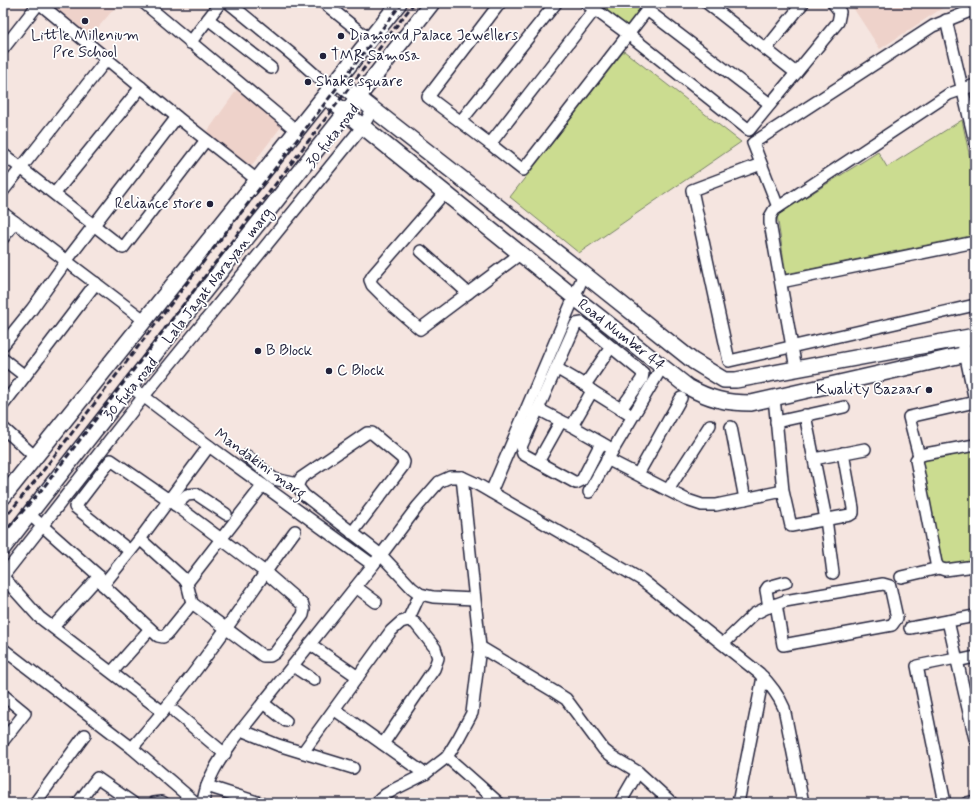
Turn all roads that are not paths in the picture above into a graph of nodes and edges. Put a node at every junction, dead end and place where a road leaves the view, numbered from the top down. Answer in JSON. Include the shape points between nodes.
{"nodes":[{"id":1,"x":39,"y":3,"type":"edge"},
{"id":2,"x":144,"y":3,"type":"edge"},
{"id":3,"x":220,"y":3,"type":"edge"},
{"id":4,"x":229,"y":3,"type":"edge"},
{"id":5,"x":324,"y":3,"type":"edge"},
{"id":6,"x":390,"y":3,"type":"edge"},
{"id":7,"x":399,"y":3,"type":"edge"},
{"id":8,"x":432,"y":3,"type":"edge"},
{"id":9,"x":500,"y":3,"type":"edge"},
{"id":10,"x":556,"y":3,"type":"edge"},
{"id":11,"x":707,"y":3,"type":"edge"},
{"id":12,"x":803,"y":3,"type":"edge"},
{"id":13,"x":833,"y":3,"type":"edge"},
{"id":14,"x":591,"y":6,"type":"edge"},
{"id":15,"x":975,"y":8,"type":"edge"},
{"id":16,"x":208,"y":19,"type":"junction"},
{"id":17,"x":946,"y":20,"type":"junction"},
{"id":18,"x":628,"y":34,"type":"junction"},
{"id":19,"x":364,"y":35,"type":"junction"},
{"id":20,"x":190,"y":43,"type":"junction"},
{"id":21,"x":3,"y":49,"type":"edge"},
{"id":22,"x":766,"y":49,"type":"junction"},
{"id":23,"x":107,"y":59,"type":"junction"},
{"id":24,"x":270,"y":68,"type":"dead end"},
{"id":25,"x":796,"y":73,"type":"junction"},
{"id":26,"x":975,"y":85,"type":"edge"},
{"id":27,"x":141,"y":87,"type":"junction"},
{"id":28,"x":330,"y":87,"type":"junction"},
{"id":29,"x":964,"y":89,"type":"junction"},
{"id":30,"x":359,"y":98,"type":"junction"},
{"id":31,"x":770,"y":104,"type":"junction"},
{"id":32,"x":373,"y":109,"type":"junction"},
{"id":33,"x":347,"y":113,"type":"junction"},
{"id":34,"x":177,"y":117,"type":"junction"},
{"id":35,"x":461,"y":121,"type":"junction"},
{"id":36,"x":362,"y":126,"type":"junction"},
{"id":37,"x":294,"y":128,"type":"junction"},
{"id":38,"x":206,"y":140,"type":"junction"},
{"id":39,"x":975,"y":142,"type":"edge"},
{"id":40,"x":490,"y":144,"type":"junction"},
{"id":41,"x":3,"y":154,"type":"edge"},
{"id":42,"x":760,"y":164,"type":"junction"},
{"id":43,"x":21,"y":168,"type":"junction"},
{"id":44,"x":252,"y":176,"type":"junction"},
{"id":45,"x":3,"y":191,"type":"edge"},
{"id":46,"x":445,"y":192,"type":"junction"},
{"id":47,"x":55,"y":194,"type":"junction"},
{"id":48,"x":778,"y":208,"type":"junction"},
{"id":49,"x":3,"y":213,"type":"edge"},
{"id":50,"x":15,"y":222,"type":"junction"},
{"id":51,"x":94,"y":225,"type":"junction"},
{"id":52,"x":3,"y":238,"type":"edge"},
{"id":53,"x":975,"y":242,"type":"edge"},
{"id":54,"x":421,"y":251,"type":"dead end"},
{"id":55,"x":520,"y":254,"type":"junction"},
{"id":56,"x":67,"y":260,"type":"junction"},
{"id":57,"x":584,"y":274,"type":"junction"},
{"id":58,"x":781,"y":282,"type":"junction"},
{"id":59,"x":96,"y":283,"type":"junction"},
{"id":60,"x":468,"y":293,"type":"junction"},
{"id":61,"x":574,"y":297,"type":"junction"},
{"id":62,"x":975,"y":305,"type":"edge"},
{"id":63,"x":142,"y":319,"type":"junction"},
{"id":64,"x":969,"y":337,"type":"edge"},
{"id":65,"x":3,"y":345,"type":"edge"},
{"id":66,"x":611,"y":347,"type":"junction"},
{"id":67,"x":792,"y":347,"type":"junction"},
{"id":68,"x":970,"y":353,"type":"edge"},
{"id":69,"x":3,"y":359,"type":"edge"},
{"id":70,"x":662,"y":367,"type":"junction"},
{"id":71,"x":556,"y":368,"type":"junction"},
{"id":72,"x":796,"y":369,"type":"junction"},
{"id":73,"x":25,"y":376,"type":"junction"},
{"id":74,"x":130,"y":386,"type":"junction"},
{"id":75,"x":588,"y":388,"type":"junction"},
{"id":76,"x":144,"y":396,"type":"junction"},
{"id":77,"x":774,"y":397,"type":"junction"},
{"id":78,"x":681,"y":398,"type":"dead end"},
{"id":79,"x":975,"y":401,"type":"edge"},
{"id":80,"x":3,"y":405,"type":"edge"},
{"id":81,"x":844,"y":407,"type":"dead end"},
{"id":82,"x":538,"y":409,"type":"junction"},
{"id":83,"x":621,"y":409,"type":"junction"},
{"id":84,"x":805,"y":415,"type":"junction"},
{"id":85,"x":633,"y":416,"type":"junction"},
{"id":86,"x":561,"y":421,"type":"junction"},
{"id":87,"x":776,"y":422,"type":"junction"},
{"id":88,"x":710,"y":425,"type":"dead end"},
{"id":89,"x":572,"y":426,"type":"junction"},
{"id":90,"x":731,"y":427,"type":"dead end"},
{"id":91,"x":3,"y":428,"type":"edge"},
{"id":92,"x":601,"y":443,"type":"junction"},
{"id":93,"x":975,"y":445,"type":"edge"},
{"id":94,"x":209,"y":446,"type":"junction"},
{"id":95,"x":865,"y":449,"type":"dead end"},
{"id":96,"x":843,"y":453,"type":"junction"},
{"id":97,"x":610,"y":454,"type":"junction"},
{"id":98,"x":33,"y":456,"type":"junction"},
{"id":99,"x":247,"y":456,"type":"dead end"},
{"id":100,"x":919,"y":456,"type":"junction"},
{"id":101,"x":814,"y":460,"type":"junction"},
{"id":102,"x":538,"y":462,"type":"junction"},
{"id":103,"x":638,"y":474,"type":"junction"},
{"id":104,"x":462,"y":477,"type":"junction"},
{"id":105,"x":298,"y":484,"type":"junction"},
{"id":106,"x":263,"y":485,"type":"junction"},
{"id":107,"x":3,"y":487,"type":"edge"},
{"id":108,"x":668,"y":490,"type":"junction"},
{"id":109,"x":783,"y":491,"type":"junction"},
{"id":110,"x":491,"y":492,"type":"junction"},
{"id":111,"x":589,"y":492,"type":"dead end"},
{"id":112,"x":3,"y":497,"type":"edge"},
{"id":113,"x":745,"y":499,"type":"junction"},
{"id":114,"x":172,"y":502,"type":"junction"},
{"id":115,"x":314,"y":504,"type":"junction"},
{"id":116,"x":29,"y":514,"type":"junction"},
{"id":117,"x":226,"y":514,"type":"dead end"},
{"id":118,"x":306,"y":516,"type":"junction"},
{"id":119,"x":826,"y":519,"type":"junction"},
{"id":120,"x":42,"y":525,"type":"junction"},
{"id":121,"x":295,"y":531,"type":"dead end"},
{"id":122,"x":352,"y":533,"type":"junction"},
{"id":123,"x":140,"y":539,"type":"junction"},
{"id":124,"x":221,"y":539,"type":"junction"},
{"id":125,"x":3,"y":548,"type":"edge"},
{"id":126,"x":130,"y":551,"type":"junction"},
{"id":127,"x":381,"y":555,"type":"junction"},
{"id":128,"x":373,"y":565,"type":"junction"},
{"id":129,"x":975,"y":566,"type":"edge"},
{"id":130,"x":939,"y":568,"type":"junction"},
{"id":131,"x":265,"y":572,"type":"junction"},
{"id":132,"x":833,"y":573,"type":"dead end"},
{"id":133,"x":3,"y":576,"type":"edge"},
{"id":134,"x":901,"y":577,"type":"dead end"},
{"id":135,"x":101,"y":580,"type":"junction"},
{"id":136,"x":786,"y":582,"type":"dead end"},
{"id":137,"x":187,"y":583,"type":"junction"},
{"id":138,"x":356,"y":587,"type":"junction"},
{"id":139,"x":420,"y":594,"type":"junction"},
{"id":140,"x":474,"y":599,"type":"junction"},
{"id":141,"x":376,"y":602,"type":"dead end"},
{"id":142,"x":192,"y":603,"type":"junction"},
{"id":143,"x":772,"y":606,"type":"junction"},
{"id":144,"x":975,"y":616,"type":"edge"},
{"id":145,"x":408,"y":620,"type":"junction"},
{"id":146,"x":948,"y":621,"type":"junction"},
{"id":147,"x":53,"y":628,"type":"junction"},
{"id":148,"x":226,"y":628,"type":"junction"},
{"id":149,"x":910,"y":628,"type":"dead end"},
{"id":150,"x":150,"y":629,"type":"junction"},
{"id":151,"x":310,"y":644,"type":"junction"},
{"id":152,"x":723,"y":644,"type":"junction"},
{"id":153,"x":480,"y":647,"type":"junction"},
{"id":154,"x":3,"y":649,"type":"edge"},
{"id":155,"x":975,"y":657,"type":"edge"},
{"id":156,"x":956,"y":659,"type":"junction"},
{"id":157,"x":293,"y":666,"type":"junction"},
{"id":158,"x":112,"y":672,"type":"junction"},
{"id":159,"x":358,"y":677,"type":"junction"},
{"id":160,"x":763,"y":677,"type":"junction"},
{"id":161,"x":314,"y":680,"type":"dead end"},
{"id":162,"x":3,"y":695,"type":"edge"},
{"id":163,"x":971,"y":699,"type":"edge"},
{"id":164,"x":263,"y":703,"type":"junction"},
{"id":165,"x":335,"y":710,"type":"junction"},
{"id":166,"x":164,"y":712,"type":"junction"},
{"id":167,"x":175,"y":712,"type":"dead end"},
{"id":168,"x":286,"y":721,"type":"dead end"},
{"id":169,"x":241,"y":730,"type":"junction"},
{"id":170,"x":85,"y":735,"type":"dead end"},
{"id":171,"x":975,"y":739,"type":"edge"},
{"id":172,"x":3,"y":741,"type":"edge"},
{"id":173,"x":383,"y":744,"type":"junction"},
{"id":174,"x":132,"y":748,"type":"junction"},
{"id":175,"x":303,"y":752,"type":"junction"},
{"id":176,"x":224,"y":754,"type":"junction"},
{"id":177,"x":446,"y":757,"type":"junction"},
{"id":178,"x":353,"y":768,"type":"dead end"},
{"id":179,"x":638,"y":772,"type":"junction"},
{"id":180,"x":425,"y":774,"type":"junction"},
{"id":181,"x":207,"y":786,"type":"junction"},
{"id":182,"x":975,"y":801,"type":"edge"},
{"id":183,"x":127,"y":802,"type":"edge"},
{"id":184,"x":195,"y":802,"type":"edge"},
{"id":185,"x":35,"y":803,"type":"edge"},
{"id":186,"x":78,"y":803,"type":"edge"},
{"id":187,"x":154,"y":803,"type":"edge"},
{"id":188,"x":164,"y":803,"type":"edge"},
{"id":189,"x":260,"y":803,"type":"edge"},
{"id":190,"x":376,"y":803,"type":"edge"},
{"id":191,"x":499,"y":803,"type":"edge"},
{"id":192,"x":620,"y":803,"type":"edge"},
{"id":193,"x":672,"y":803,"type":"edge"},
{"id":194,"x":738,"y":803,"type":"edge"},
{"id":195,"x":803,"y":803,"type":"edge"},
{"id":196,"x":945,"y":803,"type":"edge"},
{"id":197,"x":967,"y":803,"type":"edge"}],
"edges":[{"from":1,"to":21,"type":"street"},
{"from":1,"to":23,"type":"street"},
{"from":2,"to":20,"type":"street"},
{"from":3,"to":16,"type":"street"},
{"from":4,"to":28,"type":"street"},
{"from":5,"to":19,"type":"street"},
{"from":6,"to":19,"type":"street"},
{"from":7,"to":28,"type":"street","name":"Lala Jagat Narayan marg"},
{"from":8,"to":30,"type":"street","name":"Lala Jagat Narayan marg"},
{"from":9,"to":35,"type":"street","via":[[428,97]]},
{"from":10,"to":35,"type":"street"},
{"from":11,"to":22,"type":"street"},
{"from":12,"to":22,"type":"street"},
{"from":13,"to":25,"type":"street","via":[[840,12],[838,22]]},
{"from":14,"to":18,"type":"street"},
{"from":14,"to":40,"type":"street"},
{"from":15,"to":17,"type":"street"},
{"from":16,"to":20,"type":"street"},
{"from":16,"to":24,"type":"street"},
{"from":17,"to":29,"type":"street"},
{"from":17,"to":42,"type":"street","via":[[753,143]]},
{"from":18,"to":31,"type":"street","via":[[647,10]]},
{"from":18,"to":31,"type":"street","via":[[749,130]]},
{"from":18,"to":40,"type":"street","via":[[523,170]]},
{"from":19,"to":28,"type":"street"},
{"from":20,"to":37,"type":"street"},
{"from":22,"to":25,"type":"street"},
{"from":23,"to":27,"type":"street"},
{"from":23,"to":43,"type":"street"},
{"from":25,"to":31,"type":"street"},
{"from":26,"to":29,"type":"street"},
{"from":27,"to":34,"type":"street"},
{"from":27,"to":47,"type":"street"},
{"from":28,"to":30,"type":"street","name":"Road Number 44"},
{"from":28,"to":33,"type":"street","name":"Road Number 44"},
{"from":28,"to":37,"type":"street","name":"Lala Jagat Narayan marg"},
{"from":29,"to":39,"type":"street"},
{"from":29,"to":48,"type":"street","via":[[949,94]]},
{"from":30,"to":32,"type":"street","name":"Road Number 44"},
{"from":30,"to":33,"type":"street","name":"Lala Jagat Narayan marg"},
{"from":32,"to":36,"type":"street","name":"30 futa road"},
{"from":32,"to":57,"type":"street","name":"Road Number 44"},
{"from":33,"to":36,"type":"street","name":"Road Number 44"},
{"from":33,"to":74,"type":"street","name":"Lala Jagat Narayan marg"},
{"from":34,"to":38,"type":"street"},
{"from":34,"to":51,"type":"street"},
{"from":35,"to":40,"type":"street"},
{"from":36,"to":46,"type":"street","name":"Road Number 44"},
{"from":36,"to":76,"type":"street","name":"30 futa road"},
{"from":37,"to":44,"type":"street"},
{"from":37,"to":63,"type":"street","name":"Lala Jagat Narayan marg"},
{"from":38,"to":44,"type":"street"},
{"from":38,"to":51,"type":"street","via":[[123,248]]},
{"from":41,"to":43,"type":"street"},
{"from":42,"to":48,"type":"street"},
{"from":42,"to":67,"type":"street","via":[[692,190],[729,361]]},
{"from":43,"to":45,"type":"street"},
{"from":43,"to":47,"type":"street"},
{"from":44,"to":63,"type":"street"},
{"from":46,"to":55,"type":"street","name":"Road Number 44"},
{"from":46,"to":60,"type":"street","via":[[370,280],[395,308],[420,329]]},
{"from":47,"to":51,"type":"street"},
{"from":48,"to":58,"type":"street","via":[[770,217],[770,223]]},
{"from":49,"to":50,"type":"street"},
{"from":50,"to":52,"type":"street"},
{"from":50,"to":56,"type":"street"},
{"from":51,"to":56,"type":"street"},
{"from":53,"to":58,"type":"street"},
{"from":54,"to":60,"type":"street"},
{"from":55,"to":60,"type":"street"},
{"from":55,"to":61,"type":"street","name":"Road Number 44"},
{"from":56,"to":59,"type":"street"},
{"from":56,"to":65,"type":"street"},
{"from":57,"to":61,"type":"street"},
{"from":57,"to":72,"type":"street","name":"Road Number 44","via":[[693,362],[724,380]]},
{"from":58,"to":67,"type":"street"},
{"from":59,"to":63,"type":"street"},
{"from":59,"to":73,"type":"street"},
{"from":61,"to":70,"type":"street","name":"Road Number 44"},
{"from":61,"to":110,"type":"street"},
{"from":62,"to":67,"type":"street"},
{"from":63,"to":98,"type":"street","name":"Lala Jagat Narayan marg"},
{"from":64,"to":68,"type":"street"},
{"from":64,"to":72,"type":"street","name":"Road Number 44"},
{"from":66,"to":71,"type":"street","via":[[582,323],[576,324]]},
{"from":66,"to":75,"type":"street"},
{"from":66,"to":83,"type":"street","via":[[643,373]]},
{"from":67,"to":72,"type":"street"},
{"from":68,"to":77,"type":"street","name":"Road Number 44"},
{"from":68,"to":79,"type":"street"},
{"from":69,"to":73,"type":"street"},
{"from":70,"to":77,"type":"street","name":"Road Number 44","via":[[706,397],[733,403],[751,403]]},
{"from":70,"to":85,"type":"street"},
{"from":71,"to":75,"type":"street"},
{"from":71,"to":82,"type":"street"},
{"from":73,"to":80,"type":"street"},
{"from":74,"to":76,"type":"street","name":"Mandakini marg"},
{"from":74,"to":116,"type":"street","name":"Lala Jagat Narayan marg"},
{"from":75,"to":83,"type":"street"},
{"from":75,"to":89,"type":"street"},
{"from":76,"to":94,"type":"street","name":"Mandakini marg"},
{"from":76,"to":120,"type":"street","name":"30 futa road"},
{"from":77,"to":87,"type":"street"},
{"from":78,"to":103,"type":"street"},
{"from":79,"to":100,"type":"street","via":[[909,417]]},
{"from":81,"to":84,"type":"street"},
{"from":82,"to":86,"type":"street"},
{"from":82,"to":102,"type":"street","via":[[521,447],[523,454]]},
{"from":83,"to":85,"type":"street"},
{"from":84,"to":87,"type":"street"},
{"from":84,"to":101,"type":"street"},
{"from":85,"to":97,"type":"street"},
{"from":86,"to":89,"type":"street"},
{"from":86,"to":102,"type":"street"},
{"from":87,"to":109,"type":"street"},
{"from":88,"to":108,"type":"street"},
{"from":89,"to":92,"type":"street"},
{"from":90,"to":113,"type":"street"},
{"from":91,"to":98,"type":"street"},
{"from":92,"to":97,"type":"street"},
{"from":92,"to":102,"type":"street","via":[[582,480],[576,483]]},
{"from":93,"to":100,"type":"street"},
{"from":94,"to":106,"type":"street","name":"Mandakini marg"},
{"from":94,"to":114,"type":"street"},
{"from":95,"to":96,"type":"street"},
{"from":96,"to":101,"type":"street"},
{"from":96,"to":119,"type":"street","via":[[852,513]]},
{"from":97,"to":103,"type":"street"},
{"from":97,"to":111,"type":"street"},
{"from":98,"to":107,"type":"street"},
{"from":98,"to":112,"type":"street","name":"Lala Jagat Narayan marg"},
{"from":99,"to":105,"type":"street","via":[[274,479]]},
{"from":100,"to":130,"type":"street","via":[[916,460],[917,466]]},
{"from":101,"to":119,"type":"street"},
{"from":103,"to":108,"type":"street"},
{"from":104,"to":110,"type":"street"},
{"from":104,"to":127,"type":"street","via":[[450,477],[439,482]]},
{"from":104,"to":140,"type":"street"},
{"from":105,"to":115,"type":"street","via":[[300,491]]},
{"from":105,"to":122,"type":"street","via":[[301,478],[367,433],[372,433],[402,458],[404,466]]},
{"from":106,"to":118,"type":"street","name":"Mandakini marg"},
{"from":106,"to":124,"type":"street"},
{"from":108,"to":113,"type":"street","via":[[687,500],[702,504],[716,505]]},
{"from":109,"to":113,"type":"street"},
{"from":109,"to":119,"type":"street","via":[[791,526]]},
{"from":110,"to":152,"type":"street","via":[[642,580]]},
{"from":114,"to":117,"type":"street","via":[[196,494]]},
{"from":114,"to":123,"type":"street"},
{"from":114,"to":124,"type":"street"},
{"from":114,"to":126,"type":"street","via":[[111,460],[75,507]]},
{"from":115,"to":118,"type":"street"},
{"from":115,"to":122,"type":"street"},
{"from":116,"to":120,"type":"street"},
{"from":116,"to":125,"type":"street","name":"Lala Jagat Narayan marg"},
{"from":118,"to":128,"type":"street","name":"Mandakini marg"},
{"from":119,"to":132,"type":"street"},
{"from":120,"to":133,"type":"street","name":"30 futa road"},
{"from":120,"to":135,"type":"street"},
{"from":121,"to":131,"type":"street"},
{"from":122,"to":127,"type":"street"},
{"from":123,"to":126,"type":"street"},
{"from":123,"to":137,"type":"street"},
{"from":124,"to":131,"type":"street"},
{"from":124,"to":137,"type":"street"},
{"from":126,"to":135,"type":"street"},
{"from":127,"to":128,"type":"street"},
{"from":127,"to":139,"type":"street"},
{"from":128,"to":138,"type":"street"},
{"from":129,"to":130,"type":"street","via":[[945,570]]},
{"from":130,"to":134,"type":"street"},
{"from":131,"to":148,"type":"street"},
{"from":131,"to":148,"type":"street","via":[[303,605],[303,615],[279,649],[270,656],[263,656]]},
{"from":133,"to":147,"type":"street","via":[[39,617]]},
{"from":135,"to":147,"type":"street"},
{"from":135,"to":150,"type":"street"},
{"from":136,"to":143,"type":"street","via":[[768,586],[766,590]]},
{"from":137,"to":142,"type":"street"},
{"from":138,"to":141,"type":"street"},
{"from":138,"to":151,"type":"street"},
{"from":139,"to":140,"type":"street"},
{"from":139,"to":145,"type":"street"},
{"from":140,"to":153,"type":"street"},
{"from":142,"to":148,"type":"street"},
{"from":142,"to":150,"type":"street","via":[[163,637]]},
{"from":143,"to":143,"type":"street","via":[[785,601],[883,584],[890,586],[897,618],[892,626],[783,645]]},
{"from":143,"to":152,"type":"street","via":[[754,614]]},
{"from":144,"to":146,"type":"street"},
{"from":145,"to":159,"type":"street","via":[[400,622],[391,631]]},
{"from":145,"to":173,"type":"street","via":[[415,624],[435,648],[438,658],[434,669]]},
{"from":146,"to":149,"type":"street"},
{"from":146,"to":156,"type":"street"},
{"from":147,"to":158,"type":"street"},
{"from":148,"to":166,"type":"street"},
{"from":150,"to":158,"type":"street"},
{"from":151,"to":157,"type":"street"},
{"from":151,"to":159,"type":"street"},
{"from":152,"to":160,"type":"street"},
{"from":153,"to":177,"type":"street","via":[[472,713]]},
{"from":153,"to":179,"type":"street","via":[[566,699],[604,750]]},
{"from":154,"to":174,"type":"street"},
{"from":155,"to":156,"type":"street"},
{"from":156,"to":163,"type":"street"},
{"from":156,"to":196,"type":"street","via":[[917,666]]},
{"from":157,"to":161,"type":"street"},
{"from":157,"to":164,"type":"street"},
{"from":158,"to":166,"type":"street"},
{"from":159,"to":165,"type":"street"},
{"from":160,"to":194,"type":"street"},
{"from":160,"to":195,"type":"street","via":[[772,686],[784,708]]},
{"from":162,"to":172,"type":"street","via":[[25,712]]},
{"from":163,"to":171,"type":"street"},
{"from":164,"to":168,"type":"street"},
{"from":164,"to":169,"type":"street"},
{"from":165,"to":173,"type":"street"},
{"from":165,"to":175,"type":"street"},
{"from":166,"to":174,"type":"street"},
{"from":167,"to":176,"type":"street"},
{"from":169,"to":175,"type":"street"},
{"from":169,"to":176,"type":"street"},
{"from":170,"to":185,"type":"street"},
{"from":173,"to":180,"type":"street"},
{"from":174,"to":184,"type":"street"},
{"from":175,"to":178,"type":"street"},
{"from":176,"to":181,"type":"street"},
{"from":177,"to":180,"type":"street"},
{"from":177,"to":191,"type":"street"},
{"from":179,"to":192,"type":"street"},
{"from":179,"to":193,"type":"street"},
{"from":180,"to":190,"type":"street","via":[[395,789]]},
{"from":181,"to":184,"type":"street"},
{"from":181,"to":189,"type":"street"},
{"from":182,"to":197,"type":"street"},
{"from":183,"to":186,"type":"street","via":[[96,778]]},
{"from":187,"to":188,"type":"street"}]}
